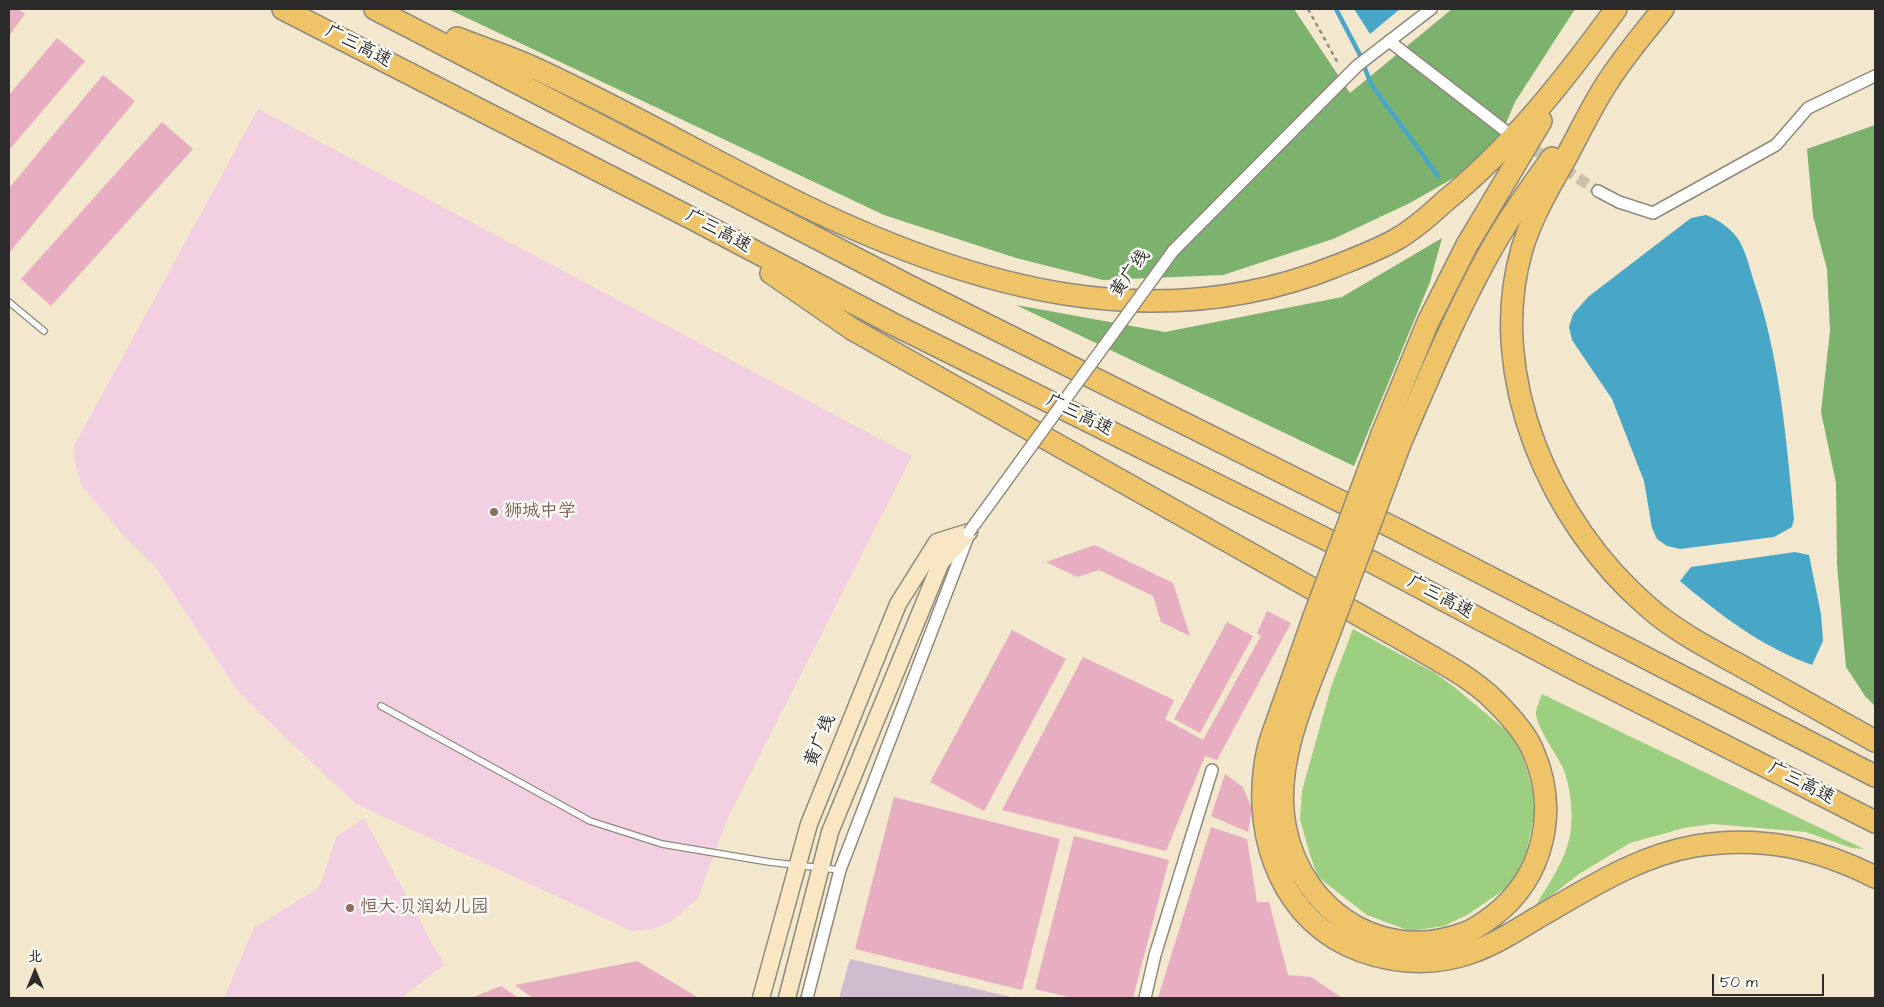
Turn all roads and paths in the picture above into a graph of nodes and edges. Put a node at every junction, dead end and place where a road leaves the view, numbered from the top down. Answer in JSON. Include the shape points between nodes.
{"nodes":[{"id":1,"x":283,"y":9,"type":"edge"},
{"id":2,"x":376,"y":9,"type":"edge"},
{"id":3,"x":1308,"y":9,"type":"edge"},
{"id":4,"x":1431,"y":9,"type":"edge"},
{"id":5,"x":1616,"y":9,"type":"edge"},
{"id":6,"x":1663,"y":9,"type":"edge"},
{"id":7,"x":1389,"y":41,"type":"junction"},
{"id":8,"x":1575,"y":65,"type":"junction"},
{"id":9,"x":1875,"y":76,"type":"edge"},
{"id":10,"x":1346,"y":77,"type":"junction"},
{"id":11,"x":1609,"y":80,"type":"junction"},
{"id":12,"x":1507,"y":132,"type":"dead end"},
{"id":13,"x":1598,"y":191,"type":"tunnel mouth"},
{"id":14,"x":691,"y":218,"type":"junction"},
{"id":15,"x":9,"y":302,"type":"edge"},
{"id":16,"x":44,"y":331,"type":"dead end"},
{"id":17,"x":1391,"y":439,"type":"junction"},
{"id":18,"x":970,"y":532,"type":"junction"},
{"id":19,"x":1321,"y":626,"type":"junction"},
{"id":20,"x":381,"y":706,"type":"dead end"},
{"id":21,"x":1875,"y":741,"type":"edge"},
{"id":22,"x":1212,"y":770,"type":"dead end"},
{"id":23,"x":1875,"y":776,"type":"edge"},
{"id":24,"x":1875,"y":822,"type":"edge"},
{"id":25,"x":797,"y":865,"type":"junction"},
{"id":26,"x":820,"y":868,"type":"junction"},
{"id":27,"x":840,"y":870,"type":"junction"},
{"id":28,"x":1875,"y":876,"type":"edge"},
{"id":29,"x":761,"y":998,"type":"edge"},
{"id":30,"x":787,"y":998,"type":"edge"},
{"id":31,"x":807,"y":998,"type":"edge"},
{"id":32,"x":1145,"y":998,"type":"edge"}],
"edges":[{"from":1,"to":14,"type":"highway","name":"广三高速"},
{"from":2,"to":8,"type":"highway","via":[[530,66],[806,206],[888,242],[964,270],[1025,287],[1124,301],[1222,298],[1269,289],[1310,277],[1397,239],[1477,175],[1512,140]]},
{"from":2,"to":23,"type":"highway","via":[[913,288],[1396,529]]},
{"from":3,"to":10,"type":"path"},
{"from":4,"to":7,"type":"street"},
{"from":5,"to":8,"type":"highway"},
{"from":6,"to":11,"type":"highway"},
{"from":7,"to":10,"type":"street","name":"黄广线"},
{"from":7,"to":12,"type":"street"},
{"from":8,"to":17,"type":"highway","via":[[1467,245],[1428,322]]},
{"from":9,"to":13,"type":"street","via":[[1808,108],[1776,145],[1652,213]]},
{"from":10,"to":18,"type":"street","name":"黄广线","bridge":true,"via":[[1173,251]]},
{"from":11,"to":17,"type":"highway","via":[[1522,200],[1487,257]]},
{"from":11,"to":21,"type":"highway","via":[[1534,217],[1522,248],[1516,278],[1514,350],[1527,420],[1538,454],[1573,521],[1620,581],[1649,608],[1690,637]]},
{"from":14,"to":19,"type":"highway","via":[[852,329],[1405,641],[1495,700],[1536,758],[1547,808],[1544,836],[1525,884],[1508,905],[1466,933],[1413,942],[1373,935],[1334,913],[1313,892],[1298,868],[1288,842],[1283,810],[1284,779],[1289,744]]},
{"from":14,"to":24,"type":"highway","name":"广三高速","via":[[895,325],[1365,559]]},
{"from":15,"to":16,"type":"lane"},
{"from":17,"to":19,"type":"highway","bridge":true},
{"from":18,"to":25,"type":"street","name":"黄广线","via":[[937,542],[898,604],[809,824]]},
{"from":18,"to":26,"type":"street","name":"黄广线","via":[[942,562],[830,832]]},
{"from":18,"to":27,"type":"street"},
{"from":19,"to":28,"type":"highway","via":[[1268,750],[1264,820],[1270,853],[1281,881],[1310,919],[1333,938],[1392,959],[1418,962],[1469,954],[1502,939],[1629,867],[1668,852],[1725,842],[1785,845],[1818,852]]},
{"from":20,"to":25,"type":"lane","via":[[590,821],[662,844]]},
{"from":22,"to":32,"type":"street","via":[[1155,955]]},
{"from":25,"to":26,"type":"lane"},
{"from":25,"to":29,"type":"street","name":"黄广线"},
{"from":26,"to":27,"type":"lane"},
{"from":26,"to":30,"type":"street","name":"黄广线"},
{"from":27,"to":31,"type":"street"}]}
